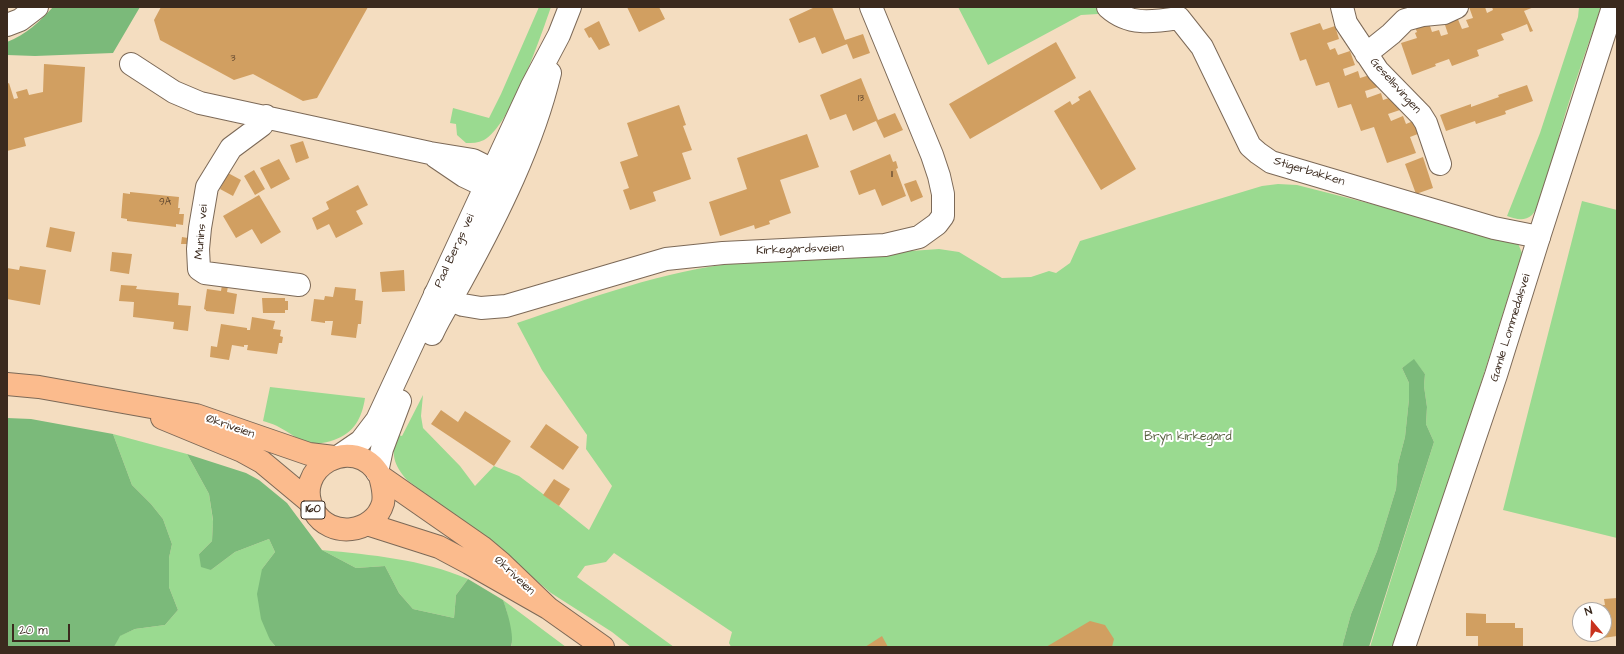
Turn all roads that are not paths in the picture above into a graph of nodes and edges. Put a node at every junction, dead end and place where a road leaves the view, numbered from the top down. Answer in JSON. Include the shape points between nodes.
{"nodes":[{"id":1,"x":37,"y":7,"type":"edge"},
{"id":2,"x":570,"y":7,"type":"edge"},
{"id":3,"x":871,"y":7,"type":"edge"},
{"id":4,"x":1108,"y":7,"type":"edge"},
{"id":5,"x":1342,"y":7,"type":"edge"},
{"id":6,"x":1457,"y":7,"type":"edge"},
{"id":7,"x":1613,"y":7,"type":"edge"},
{"id":8,"x":7,"y":25,"type":"edge"},
{"id":9,"x":560,"y":35,"type":"junction"},
{"id":10,"x":1366,"y":54,"type":"junction"},
{"id":11,"x":130,"y":64,"type":"dead end"},
{"id":12,"x":266,"y":116,"type":"junction"},
{"id":13,"x":1440,"y":164,"type":"dead end"},
{"id":14,"x":489,"y":178,"type":"junction"},
{"id":15,"x":509,"y":185,"type":"junction"},
{"id":16,"x":1539,"y":237,"type":"junction"},
{"id":17,"x":299,"y":285,"type":"dead end"},
{"id":18,"x":443,"y":297,"type":"junction"},
{"id":19,"x":7,"y":384,"type":"edge"},
{"id":20,"x":124,"y":403,"type":"junction"},
{"id":21,"x":336,"y":457,"type":"junction"},
{"id":22,"x":379,"y":474,"type":"junction"},
{"id":23,"x":310,"y":502,"type":"junction"},
{"id":24,"x":367,"y":524,"type":"junction"},
{"id":25,"x":548,"y":608,"type":"junction"},
{"id":26,"x":603,"y":647,"type":"edge"},
{"id":27,"x":1404,"y":647,"type":"edge"}],
"edges":[{"from":1,"to":8,"type":"street","via":[[20,20]]},
{"from":2,"to":9,"type":"street","name":"Paal Bergs vei"},
{"from":3,"to":18,"type":"street","name":"Kirkegårdsveien","via":[[939,176],[943,194],[943,216],[927,232],[919,237],[885,245],[723,253],[666,259],[506,306],[481,308]]},
{"from":4,"to":16,"type":"street","name":"Stigerbakken","via":[[1116,14],[1132,20],[1155,22],[1179,18],[1202,47],[1250,146],[1271,162],[1494,228]]},
{"from":5,"to":10,"type":"street","name":"Gesellsvingen","via":[[1346,23]]},
{"from":6,"to":10,"type":"street","name":"Gesellsvingen","via":[[1444,14],[1404,20]]},
{"from":7,"to":16,"type":"street","name":"Gamle Lommedalsvei"},
{"from":9,"to":14,"type":"street","name":"Paal Bergs vei","via":[[532,86]]},
{"from":9,"to":15,"type":"street","name":"Paal Bergs vei","via":[[546,90],[528,143]]},
{"from":10,"to":13,"type":"street","name":"Gesellsvingen","via":[[1386,80],[1421,115]]},
{"from":11,"to":12,"type":"street","via":[[162,85],[200,103]]},
{"from":12,"to":14,"type":"street","via":[[430,153],[473,160]]},
{"from":12,"to":17,"type":"street","name":"Munins vei","via":[[262,125],[232,148],[207,187],[199,235],[199,269],[205,273]]},
{"from":14,"to":15,"type":"street"},
{"from":14,"to":18,"type":"street","name":"Paal Bergs vei"},
{"from":15,"to":18,"type":"street","name":"Paal Bergs vei","via":[[488,232]]},
{"from":16,"to":27,"type":"street","name":"Gamle Lommedalsvei","via":[[1496,375]]},
{"from":18,"to":21,"type":"street","name":"Paal Bergs vei","via":[[377,420],[362,441]]},
{"from":18,"to":22,"type":"street","name":"Paal Bergs vei","via":[[436,325],[403,394],[382,449]]},
{"from":19,"to":20,"type":"main road","name":"Økriveien","number":"160","via":[[39,387]]},
{"from":20,"to":21,"type":"main road","name":"Økriveien","number":"160","via":[[196,415],[309,454]]},
{"from":20,"to":23,"type":"main road","name":"Økriveien","number":"160","via":[[242,451],[262,462]]},
{"from":21,"to":22,"type":"main road","number":"160","via":[[350,455],[360,458]]},
{"from":21,"to":23,"type":"main road","number":"160","via":[[322,464],[314,475],[309,488]]},
{"from":22,"to":24,"type":"main road","via":[[384,489],[382,503],[376,515]]},
{"from":22,"to":25,"type":"main road","name":"Økriveien","number":"160","via":[[482,547]]},
{"from":23,"to":24,"type":"main road","number":"160","via":[[320,519],[337,529],[357,529]]},
{"from":24,"to":25,"type":"main road","name":"Økriveien","number":"160","via":[[439,547]]},
{"from":25,"to":26,"type":"main road","name":"Økriveien","number":"160"}]}
